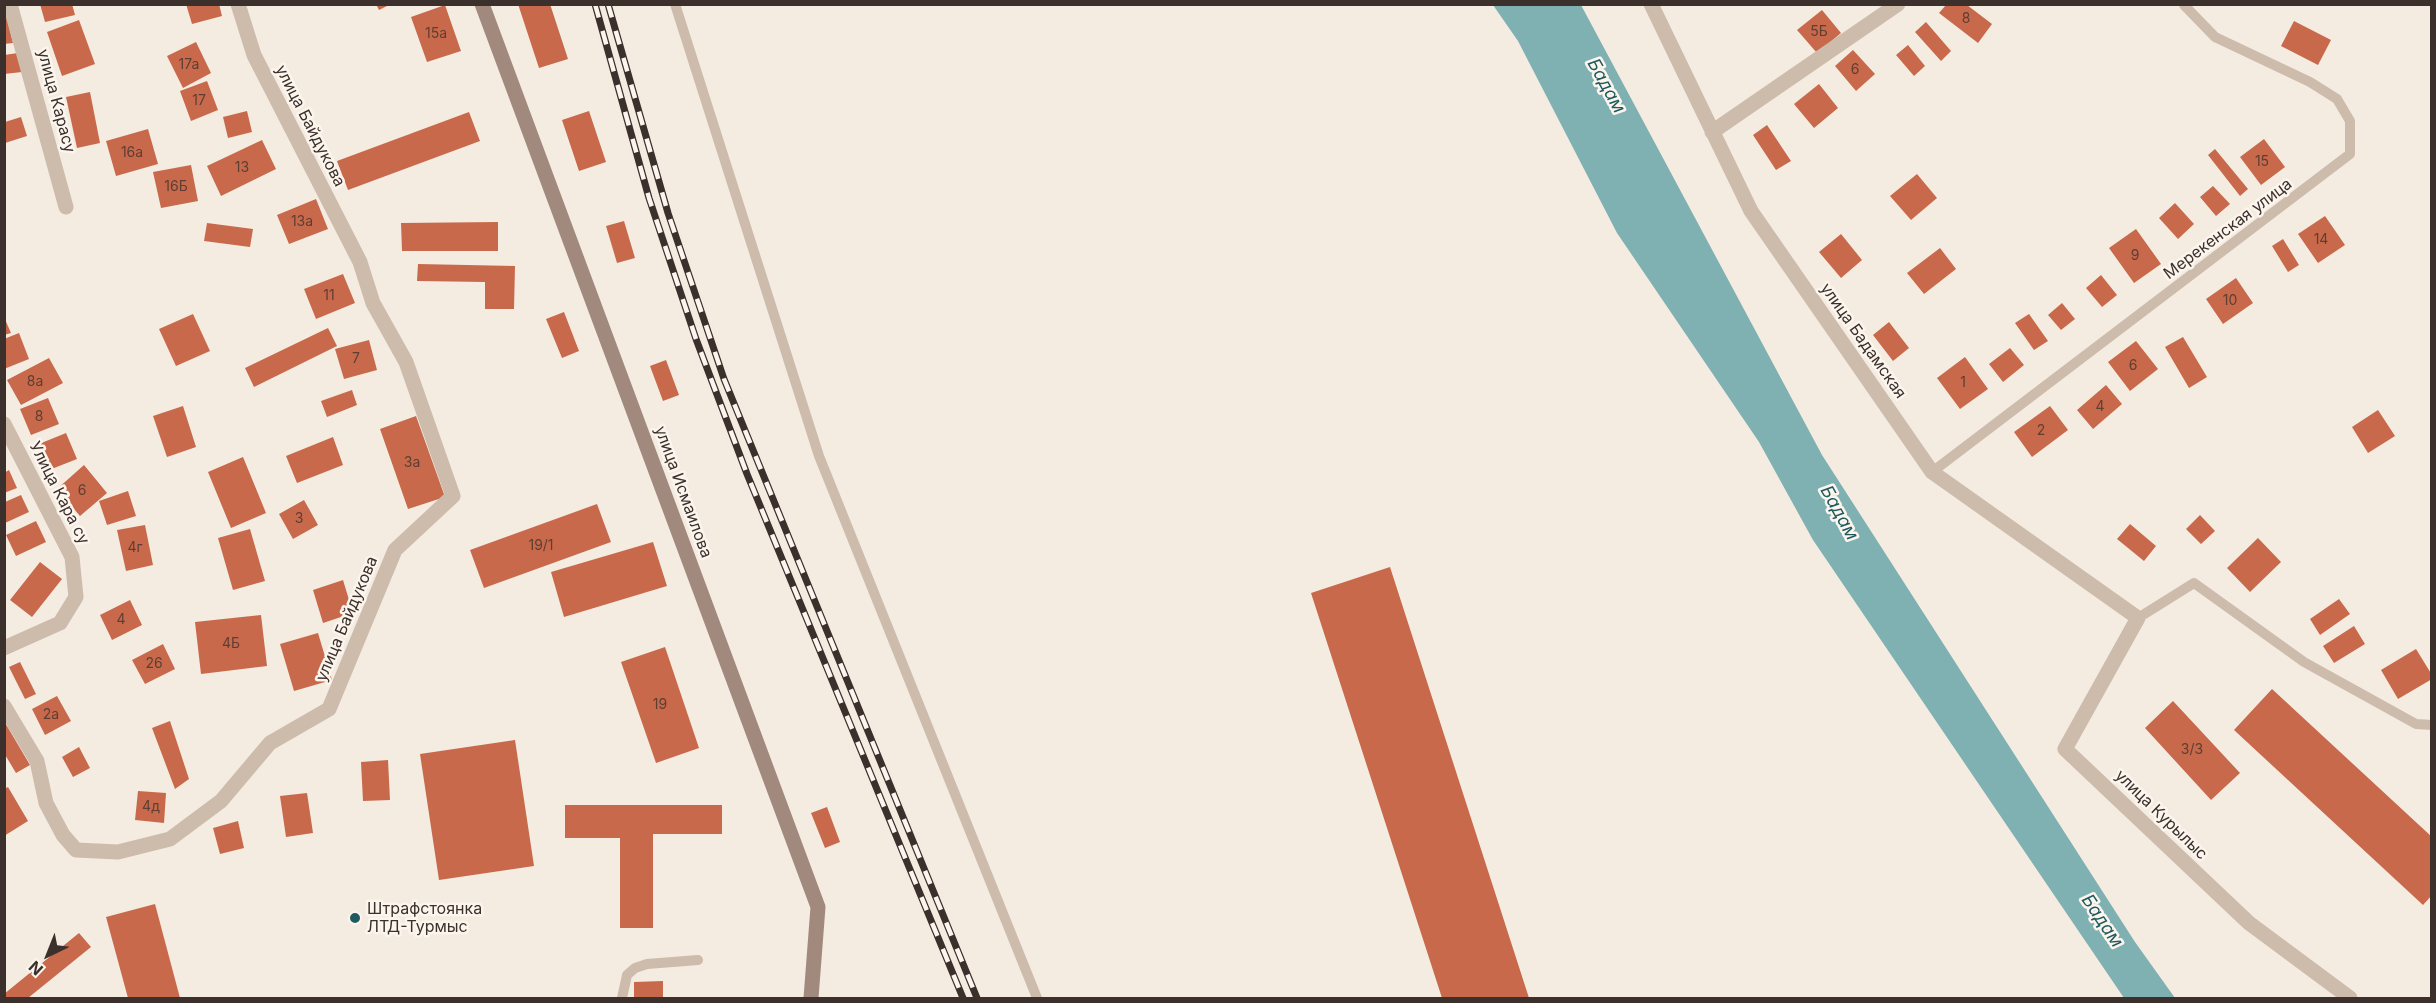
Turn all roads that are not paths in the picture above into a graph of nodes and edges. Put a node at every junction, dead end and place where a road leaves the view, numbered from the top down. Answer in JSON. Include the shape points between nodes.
{"nodes":[{"id":1,"x":10,"y":4,"type":"edge"},
{"id":2,"x":238,"y":4,"type":"edge"},
{"id":3,"x":482,"y":4,"type":"edge"},
{"id":4,"x":675,"y":4,"type":"edge"},
{"id":5,"x":1651,"y":4,"type":"edge"},
{"id":6,"x":1898,"y":4,"type":"edge"},
{"id":7,"x":2184,"y":5,"type":"edge"},
{"id":8,"x":1712,"y":132,"type":"junction"},
{"id":9,"x":66,"y":207,"type":"dead end"},
{"id":10,"x":4,"y":424,"type":"edge"},
{"id":11,"x":1932,"y":472,"type":"junction"},
{"id":12,"x":2138,"y":618,"type":"junction"},
{"id":13,"x":4,"y":648,"type":"edge"},
{"id":14,"x":4,"y":706,"type":"edge"},
{"id":15,"x":2432,"y":725,"type":"edge"},
{"id":16,"x":698,"y":960,"type":"dead end"},
{"id":17,"x":622,"y":999,"type":"edge"},
{"id":18,"x":811,"y":999,"type":"edge"},
{"id":19,"x":1037,"y":999,"type":"edge"},
{"id":20,"x":2350,"y":999,"type":"edge"}],
"edges":[{"from":1,"to":9,"type":"street","name":"улица Карасу"},
{"from":2,"to":14,"type":"street","name":"улица Байдукова","via":[[254,55],[360,262],[373,303],[406,362],[453,496],[395,550],[329,709],[270,743],[221,801],[170,839],[118,852],[76,850],[46,803],[37,761]]},
{"from":3,"to":18,"type":"main road","name":"улица Исмаилова","via":[[818,907]]},
{"from":4,"to":19,"type":"lane","via":[[819,456]]},
{"from":5,"to":8,"type":"street","name":"улица Бадамская"},
{"from":6,"to":8,"type":"street"},
{"from":7,"to":11,"type":"lane","name":"Мерекенская улица","via":[[2215,37],[2337,99],[2350,121],[2350,154]]},
{"from":8,"to":11,"type":"street","name":"улица Бадамская","via":[[1751,211]]},
{"from":10,"to":13,"type":"street","name":"Улица Кара су","via":[[72,557],[76,597],[60,623]]},
{"from":11,"to":12,"type":"street","name":"улица Бадамская"},
{"from":12,"to":15,"type":"lane","via":[[2194,583],[2304,662],[2416,724]]},
{"from":12,"to":20,"type":"street","name":"улица Курылыс","via":[[2066,749],[2249,923]]},
{"from":16,"to":17,"type":"lane","via":[[635,968],[627,975]]}]}
